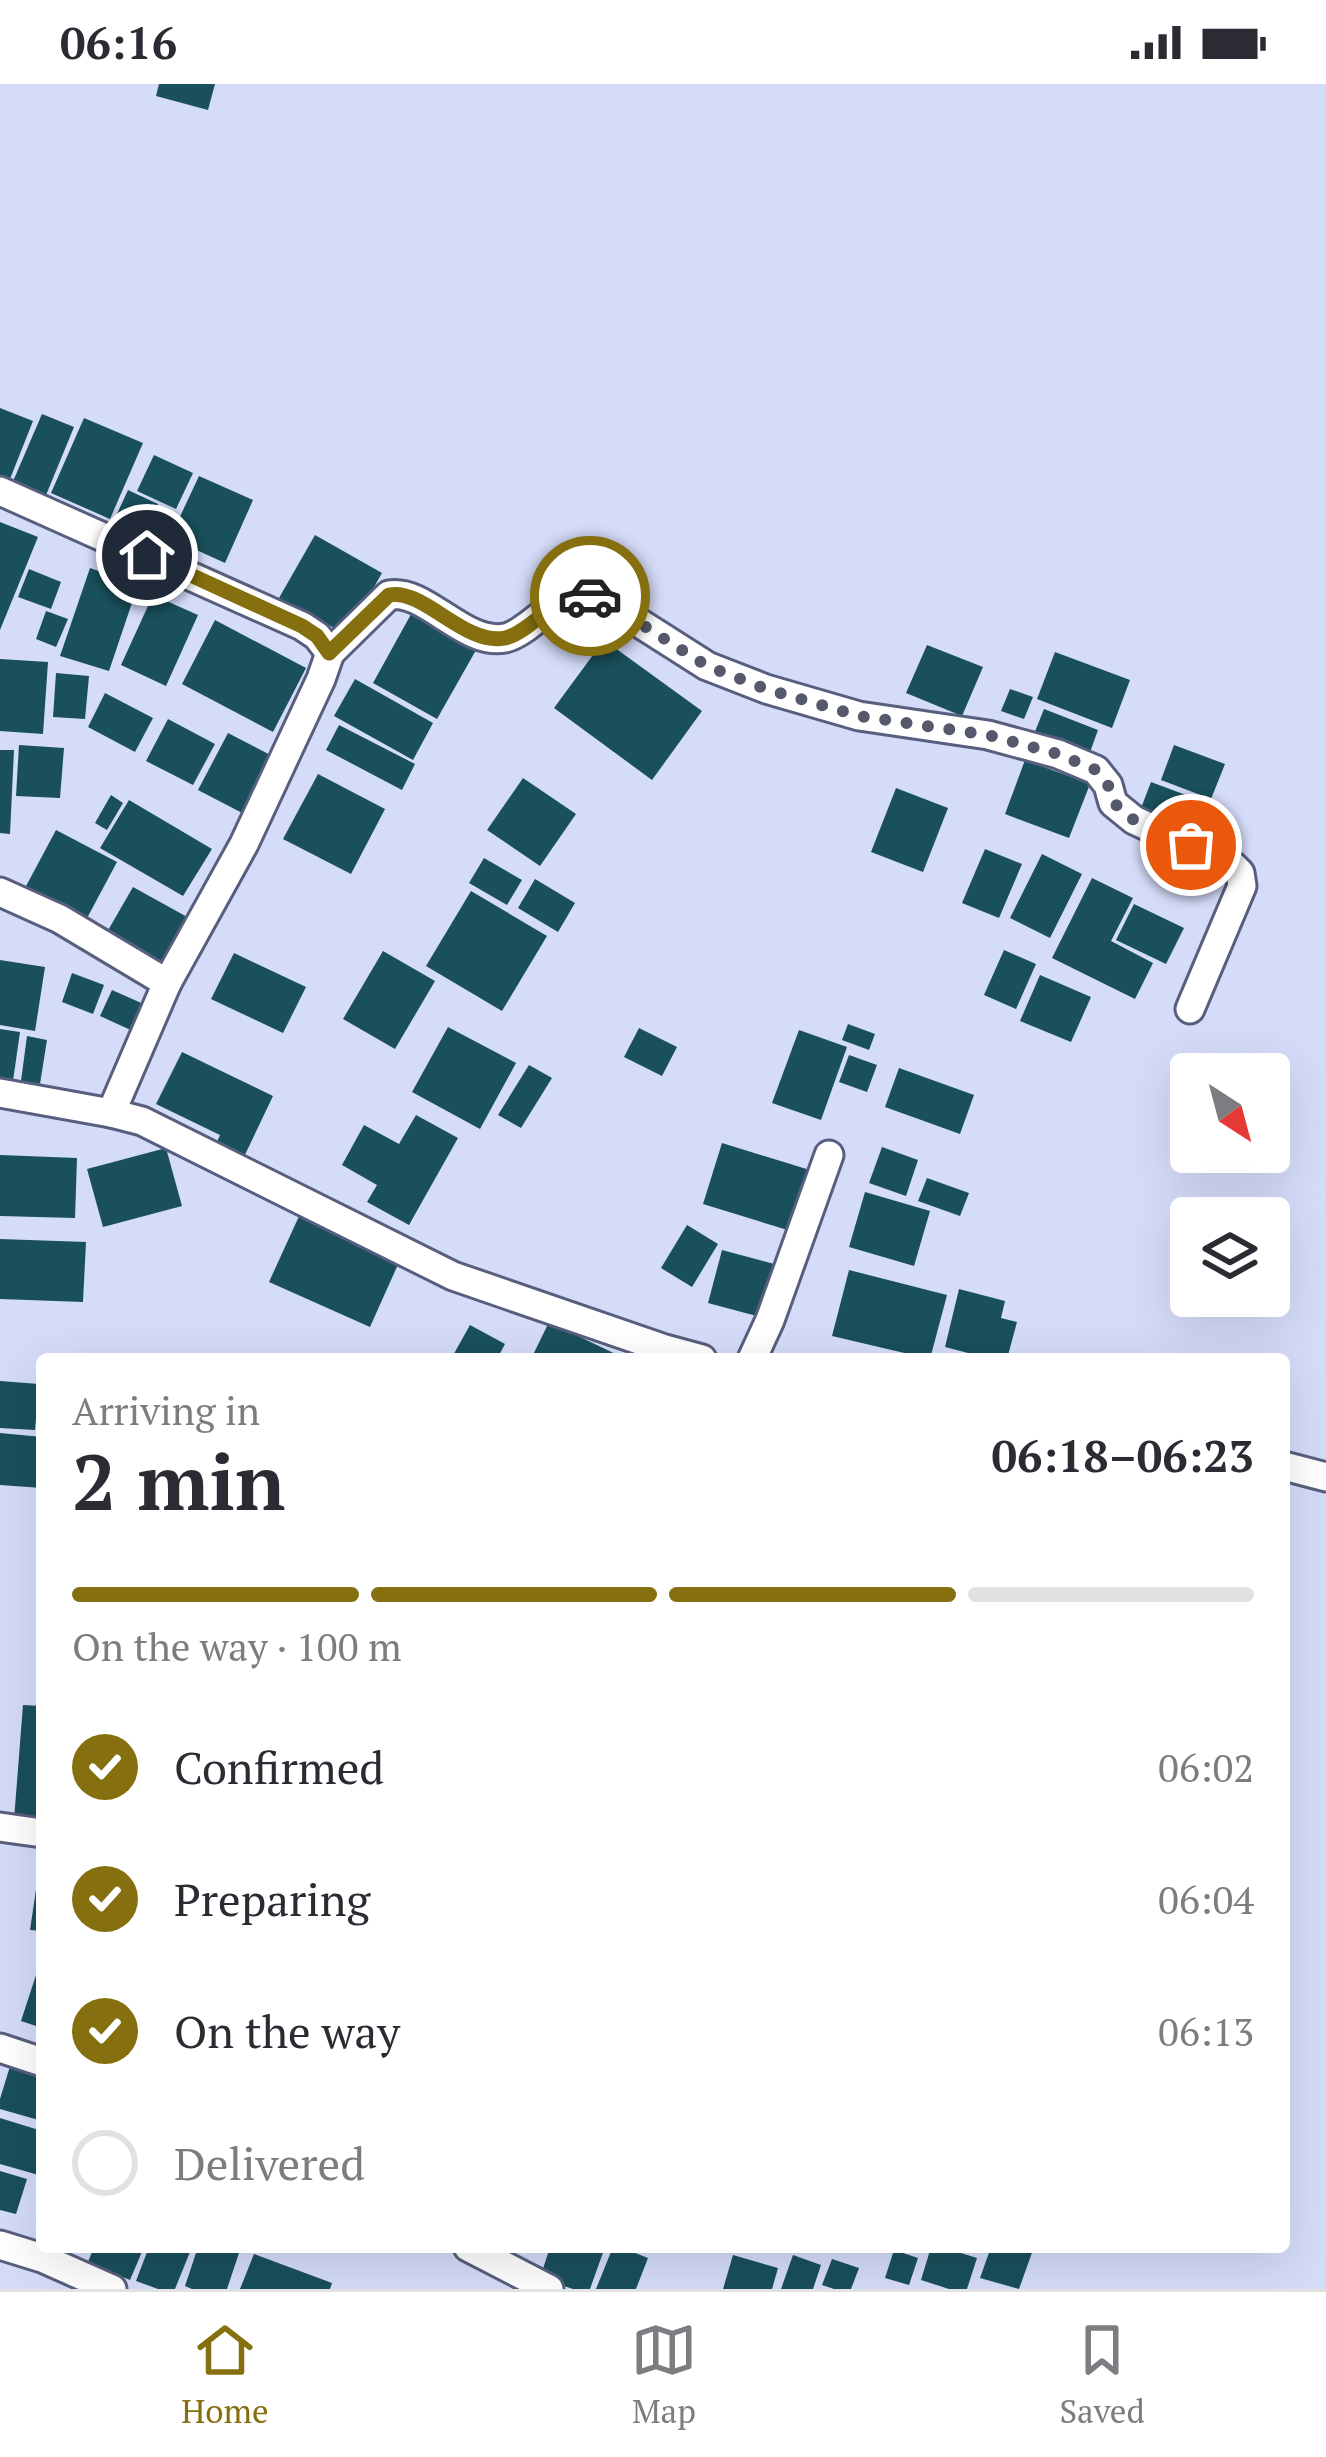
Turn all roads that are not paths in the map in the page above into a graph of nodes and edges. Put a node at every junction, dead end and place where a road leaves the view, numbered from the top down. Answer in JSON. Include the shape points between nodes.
{"nodes":[{"id":1,"x":0,"y":491,"type":"edge"},
{"id":2,"x":329,"y":653,"type":"junction"},
{"id":3,"x":0,"y":892,"type":"edge"},
{"id":4,"x":167,"y":983,"type":"junction"},
{"id":5,"x":1190,"y":1009,"type":"dead end"},
{"id":6,"x":0,"y":1093,"type":"edge"},
{"id":7,"x":111,"y":1113,"type":"junction"},
{"id":8,"x":829,"y":1155,"type":"dead end"},
{"id":9,"x":680,"y":1353,"type":"edge"},
{"id":10,"x":755,"y":1353,"type":"edge"},
{"id":11,"x":1290,"y":1468,"type":"edge"},
{"id":12,"x":1326,"y":1477,"type":"edge"},
{"id":13,"x":0,"y":1827,"type":"edge"},
{"id":14,"x":36,"y":1832,"type":"edge"},
{"id":15,"x":0,"y":2048,"type":"edge"},
{"id":16,"x":36,"y":2060,"type":"edge"},
{"id":17,"x":0,"y":2245,"type":"edge"},
{"id":18,"x":480,"y":2253,"type":"edge"},
{"id":19,"x":112,"y":2289,"type":"edge"},
{"id":20,"x":549,"y":2289,"type":"edge"}],
"edges":[{"from":1,"to":2,"type":"street","via":[[302,626]]},
{"from":2,"to":4,"type":"street","via":[[244,844]]},
{"from":2,"to":5,"type":"street","via":[[396,592],[476,633],[504,638],[569,593],[597,596],[707,666],[766,689],[1077,762],[1096,770],[1134,820],[1240,873],[1242,886]]},
{"from":3,"to":4,"type":"street"},
{"from":4,"to":7,"type":"street"},
{"from":6,"to":7,"type":"street"},
{"from":7,"to":9,"type":"street","via":[[142,1121],[453,1276]]},
{"from":8,"to":10,"type":"street"},
{"from":11,"to":12,"type":"street"},
{"from":13,"to":14,"type":"street"},
{"from":15,"to":16,"type":"street"},
{"from":17,"to":19,"type":"street"},
{"from":18,"to":20,"type":"street"}]}
